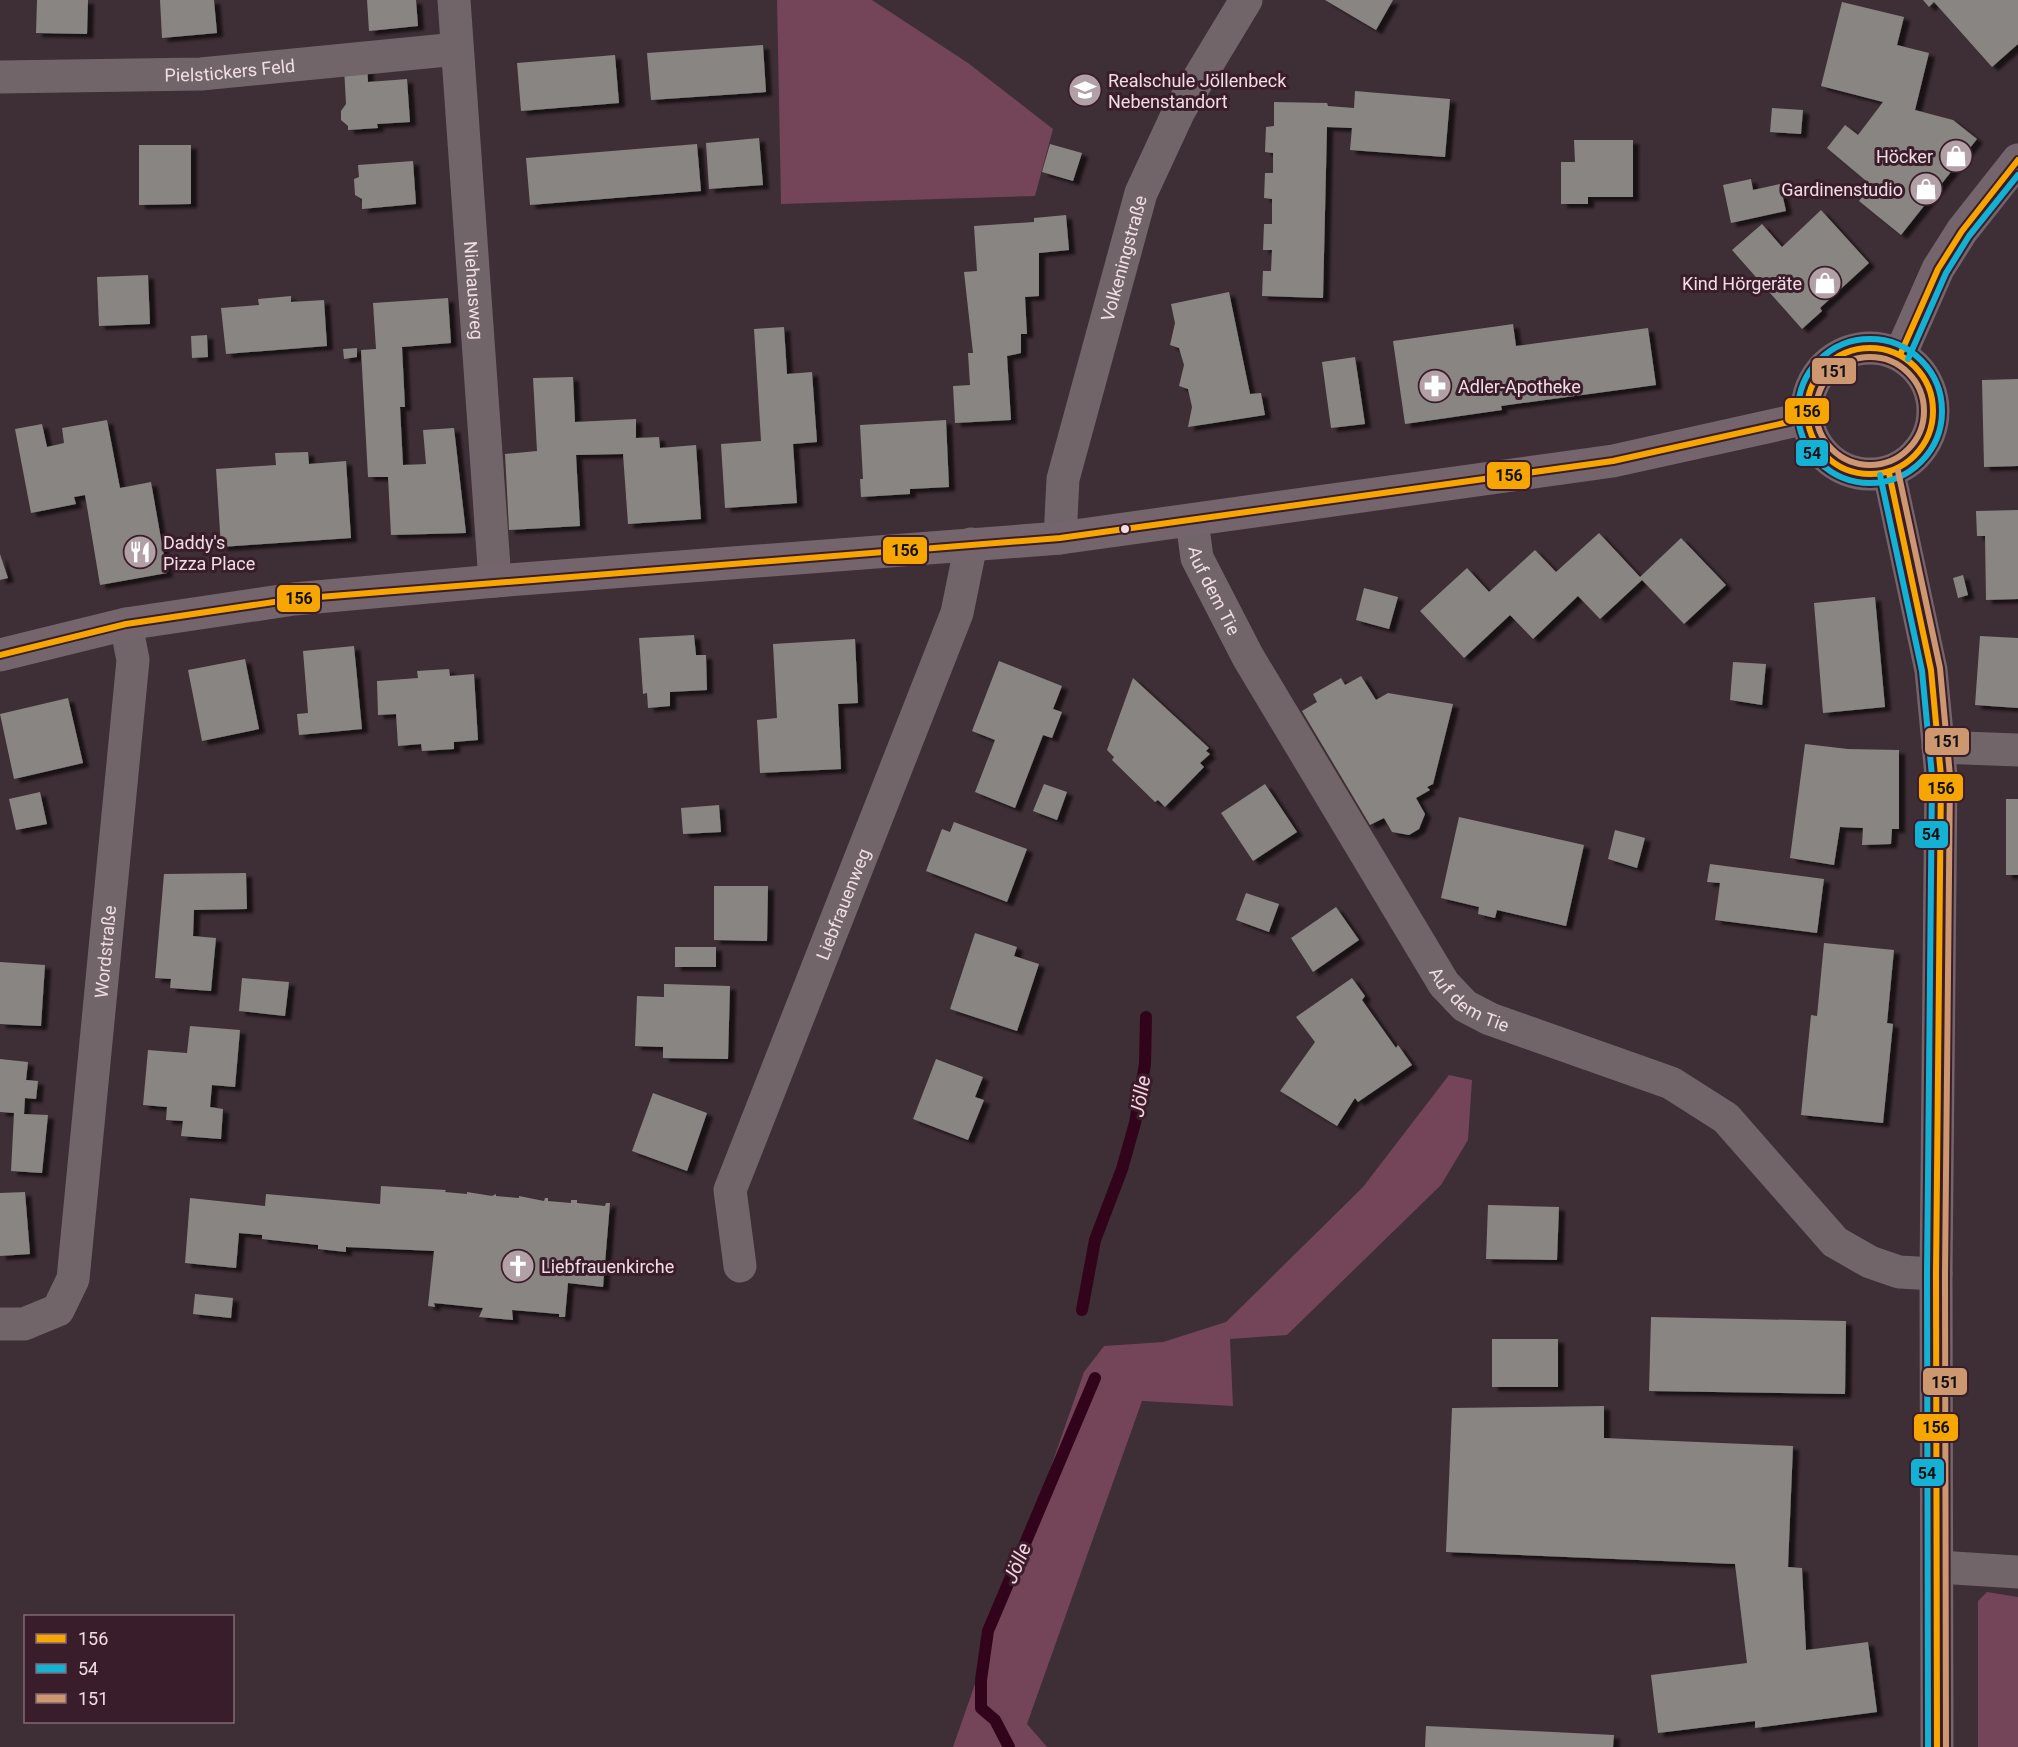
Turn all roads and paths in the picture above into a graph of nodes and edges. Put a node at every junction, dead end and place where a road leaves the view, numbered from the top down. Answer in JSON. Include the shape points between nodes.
{"nodes":[{"id":1,"x":454,"y":0,"type":"edge"},
{"id":2,"x":1246,"y":0,"type":"edge"},
{"id":3,"x":457,"y":49,"type":"junction"},
{"id":4,"x":0,"y":77,"type":"edge"},
{"id":5,"x":2018,"y":160,"type":"edge"},
{"id":6,"x":1900,"y":355,"type":"junction"},
{"id":7,"x":1807,"y":418,"type":"junction"},
{"id":8,"x":1888,"y":473,"type":"junction"},
{"id":9,"x":1192,"y":521,"type":"junction"},
{"id":10,"x":1060,"y":538,"type":"junction"},
{"id":11,"x":971,"y":544,"type":"junction"},
{"id":12,"x":495,"y":581,"type":"junction"},
{"id":13,"x":126,"y":624,"type":"junction"},
{"id":14,"x":0,"y":655,"type":"edge"},
{"id":15,"x":1938,"y":747,"type":"junction"},
{"id":16,"x":2018,"y":750,"type":"edge"},
{"id":17,"x":740,"y":1266,"type":"dead end"},
{"id":18,"x":1936,"y":1274,"type":"junction"},
{"id":19,"x":0,"y":1324,"type":"edge"},
{"id":20,"x":1938,"y":1567,"type":"junction"},
{"id":21,"x":2018,"y":1572,"type":"edge"},
{"id":22,"x":1937,"y":1747,"type":"edge"}],
"edges":[{"from":1,"to":3,"type":"street","name":"Niehausweg"},
{"from":2,"to":10,"type":"street","name":"Volkeningstraße","via":[[1179,111],[1141,194],[1063,478]]},
{"from":3,"to":4,"type":"street","name":"Pielstickers Feld","via":[[201,74]]},
{"from":3,"to":12,"type":"street","name":"Niehausweg"},
{"from":5,"to":6,"type":"main road","via":[[1962,231],[1938,269]]},
{"from":6,"to":7,"type":"main road","via":[[1874,348],[1836,358],[1826,365],[1811,388]]},
{"from":6,"to":8,"type":"main road","via":[[1923,376],[1931,392],[1934,417],[1929,436],[1915,457]]},
{"from":7,"to":8,"type":"main road","via":[[1816,446],[1836,465],[1863,475]]},
{"from":7,"to":9,"type":"main road","via":[[1613,461]]},
{"from":8,"to":15,"type":"main road","via":[[1931,670]]},
{"from":9,"to":10,"type":"main road"},
{"from":9,"to":18,"type":"street","name":"Auf dem Tie","via":[[1197,558],[1248,657],[1444,984],[1465,1006],[1490,1019],[1671,1083],[1726,1118],[1835,1242],[1869,1262],[1899,1272]]},
{"from":10,"to":11,"type":"main road"},
{"from":11,"to":12,"type":"main road"},
{"from":11,"to":17,"type":"street","name":"Liebfrauenweg","via":[[957,613],[730,1190]]},
{"from":12,"to":13,"type":"main road","via":[[294,599]]},
{"from":13,"to":14,"type":"main road"},
{"from":13,"to":19,"type":"street","name":"Wordstraße","via":[[133,660],[73,1279],[58,1310],[24,1324]]},
{"from":15,"to":16,"type":"street"},
{"from":15,"to":18,"type":"main road","via":[[1941,788]]},
{"from":18,"to":20,"type":"main road"},
{"from":20,"to":21,"type":"street"},
{"from":20,"to":22,"type":"main road"}]}
